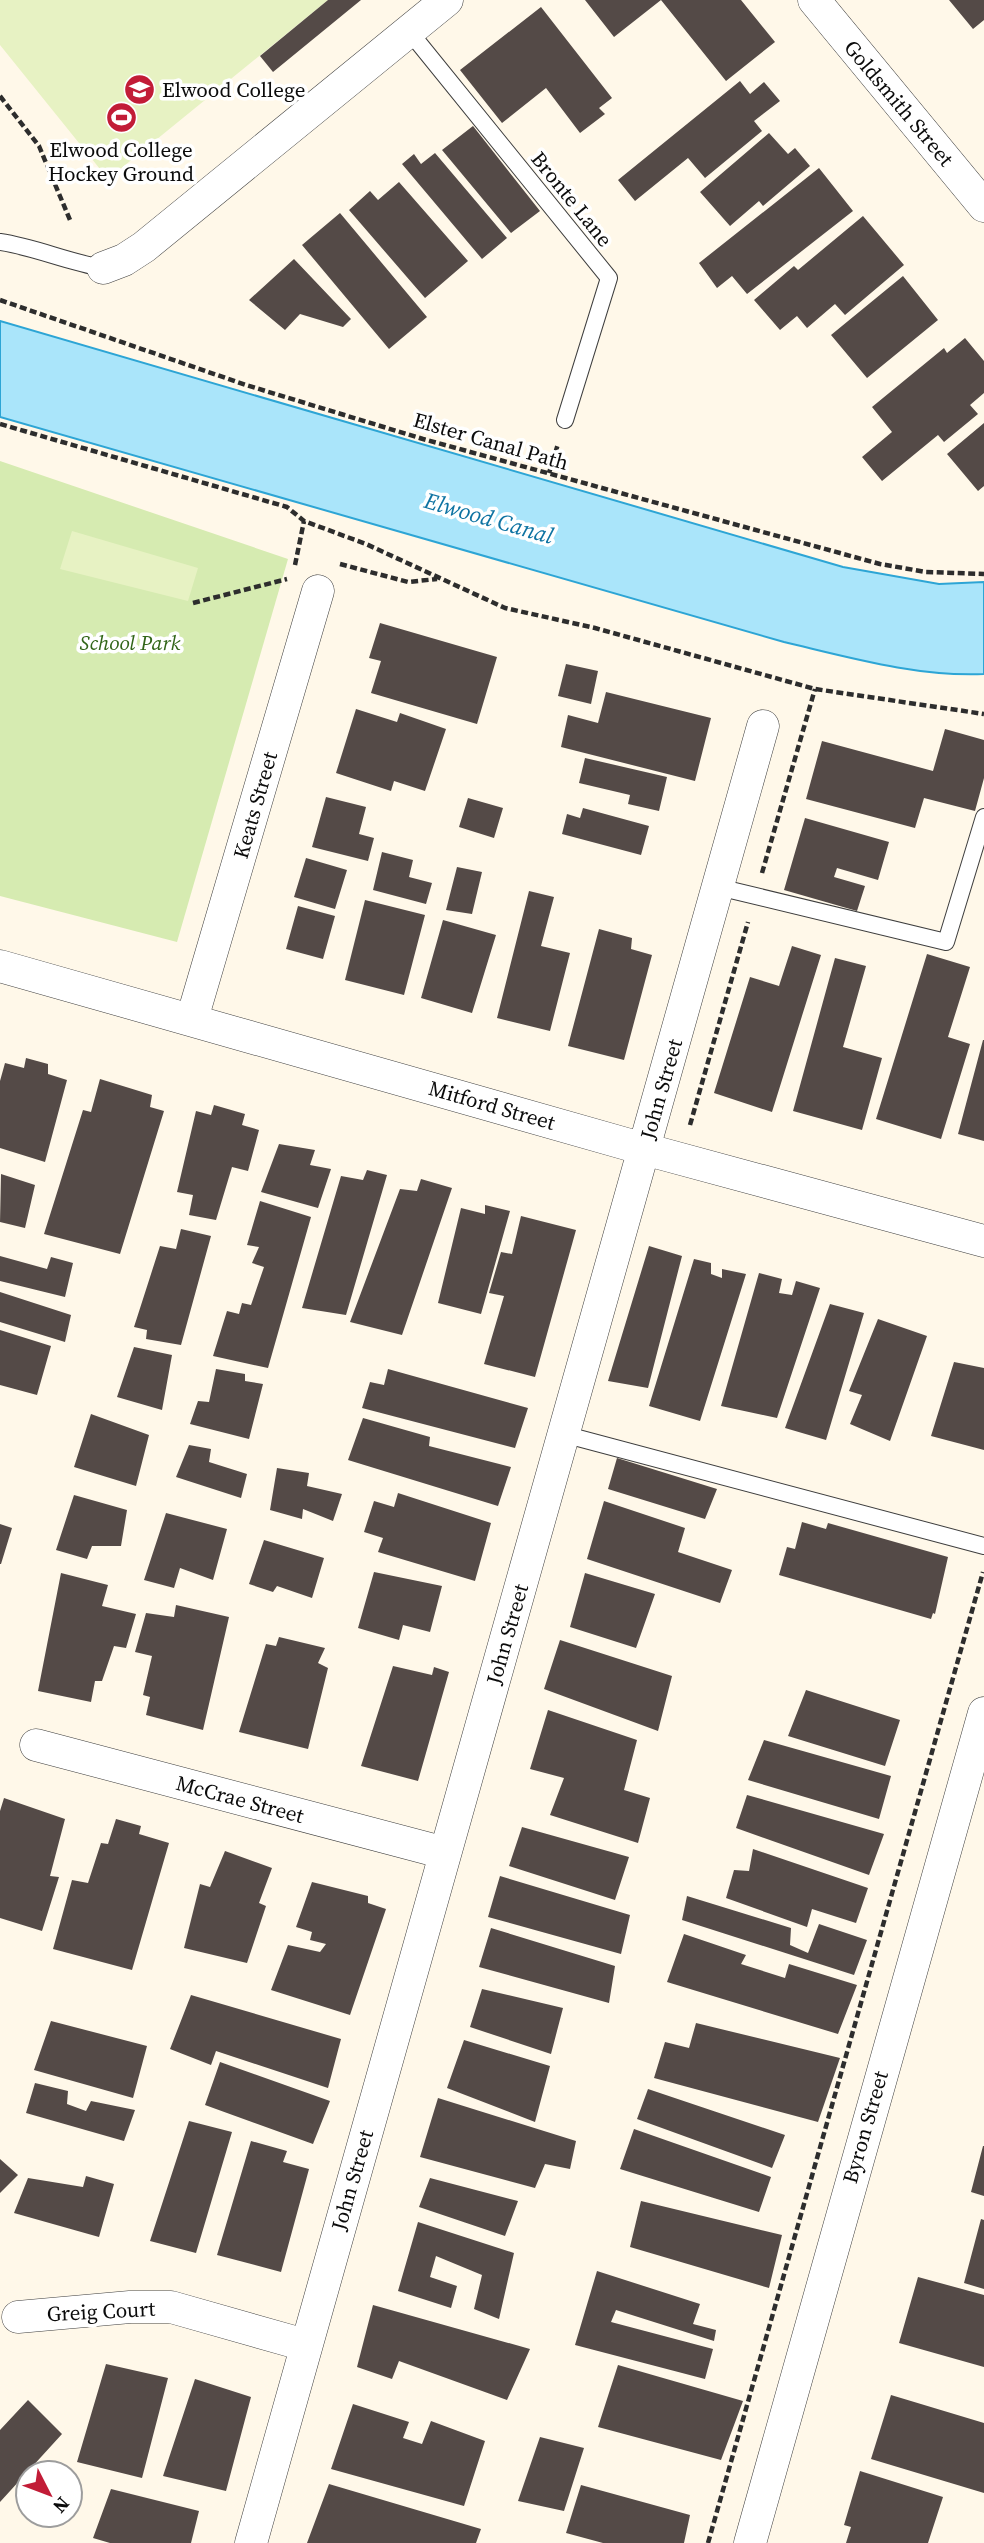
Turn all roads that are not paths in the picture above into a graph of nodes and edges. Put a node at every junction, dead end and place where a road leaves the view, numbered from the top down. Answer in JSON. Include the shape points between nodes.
{"nodes":[{"id":1,"x":447,"y":0,"type":"edge"},
{"id":2,"x":814,"y":0,"type":"edge"},
{"id":3,"x":409,"y":31,"type":"junction"},
{"id":4,"x":984,"y":206,"type":"edge"},
{"id":5,"x":0,"y":242,"type":"edge"},
{"id":6,"x":103,"y":268,"type":"joint"},
{"id":7,"x":565,"y":420,"type":"dead end"},
{"id":8,"x":318,"y":591,"type":"dead end"},
{"id":9,"x":763,"y":726,"type":"dead end"},
{"id":10,"x":984,"y":817,"type":"edge"},
{"id":11,"x":718,"y":887,"type":"junction"},
{"id":12,"x":0,"y":966,"type":"edge"},
{"id":13,"x":192,"y":1019,"type":"junction"},
{"id":14,"x":644,"y":1149,"type":"junction"},
{"id":15,"x":984,"y":1241,"type":"edge"},
{"id":16,"x":563,"y":1434,"type":"junction"},
{"id":17,"x":984,"y":1546,"type":"edge"},
{"id":18,"x":984,"y":1713,"type":"edge"},
{"id":19,"x":36,"y":1745,"type":"dead end"},
{"id":20,"x":445,"y":1853,"type":"junction"},
{"id":21,"x":18,"y":2317,"type":"dead end"},
{"id":22,"x":305,"y":2345,"type":"junction"},
{"id":23,"x":251,"y":2543,"type":"edge"},
{"id":24,"x":750,"y":2543,"type":"edge"}],
"edges":[{"from":1,"to":3,"type":"street"},
{"from":2,"to":4,"type":"street","name":"Goldsmith Street"},
{"from":3,"to":6,"type":"street","via":[[144,247]]},
{"from":3,"to":7,"type":"lane","name":"Bronte Lane","via":[[609,278]]},
{"from":5,"to":6,"type":"lane"},
{"from":8,"to":13,"type":"street","name":"Keats Street"},
{"from":9,"to":11,"type":"street","name":"John Street"},
{"from":10,"to":11,"type":"lane","via":[[946,942]]},
{"from":11,"to":14,"type":"street","name":"John Street"},
{"from":12,"to":13,"type":"street","name":"Mitford Street"},
{"from":13,"to":14,"type":"street","name":"Mitford Street"},
{"from":14,"to":15,"type":"street","name":"Mitford Street"},
{"from":14,"to":16,"type":"street","name":"John Street"},
{"from":16,"to":17,"type":"lane"},
{"from":16,"to":20,"type":"street","name":"John Street"},
{"from":18,"to":24,"type":"street","name":"Byron Street"},
{"from":19,"to":20,"type":"street","name":"McCrae Street"},
{"from":20,"to":22,"type":"street","name":"John Street"},
{"from":21,"to":22,"type":"street","name":"Greig Court","via":[[171,2307]]},
{"from":22,"to":23,"type":"street","name":"John Street"}]}
